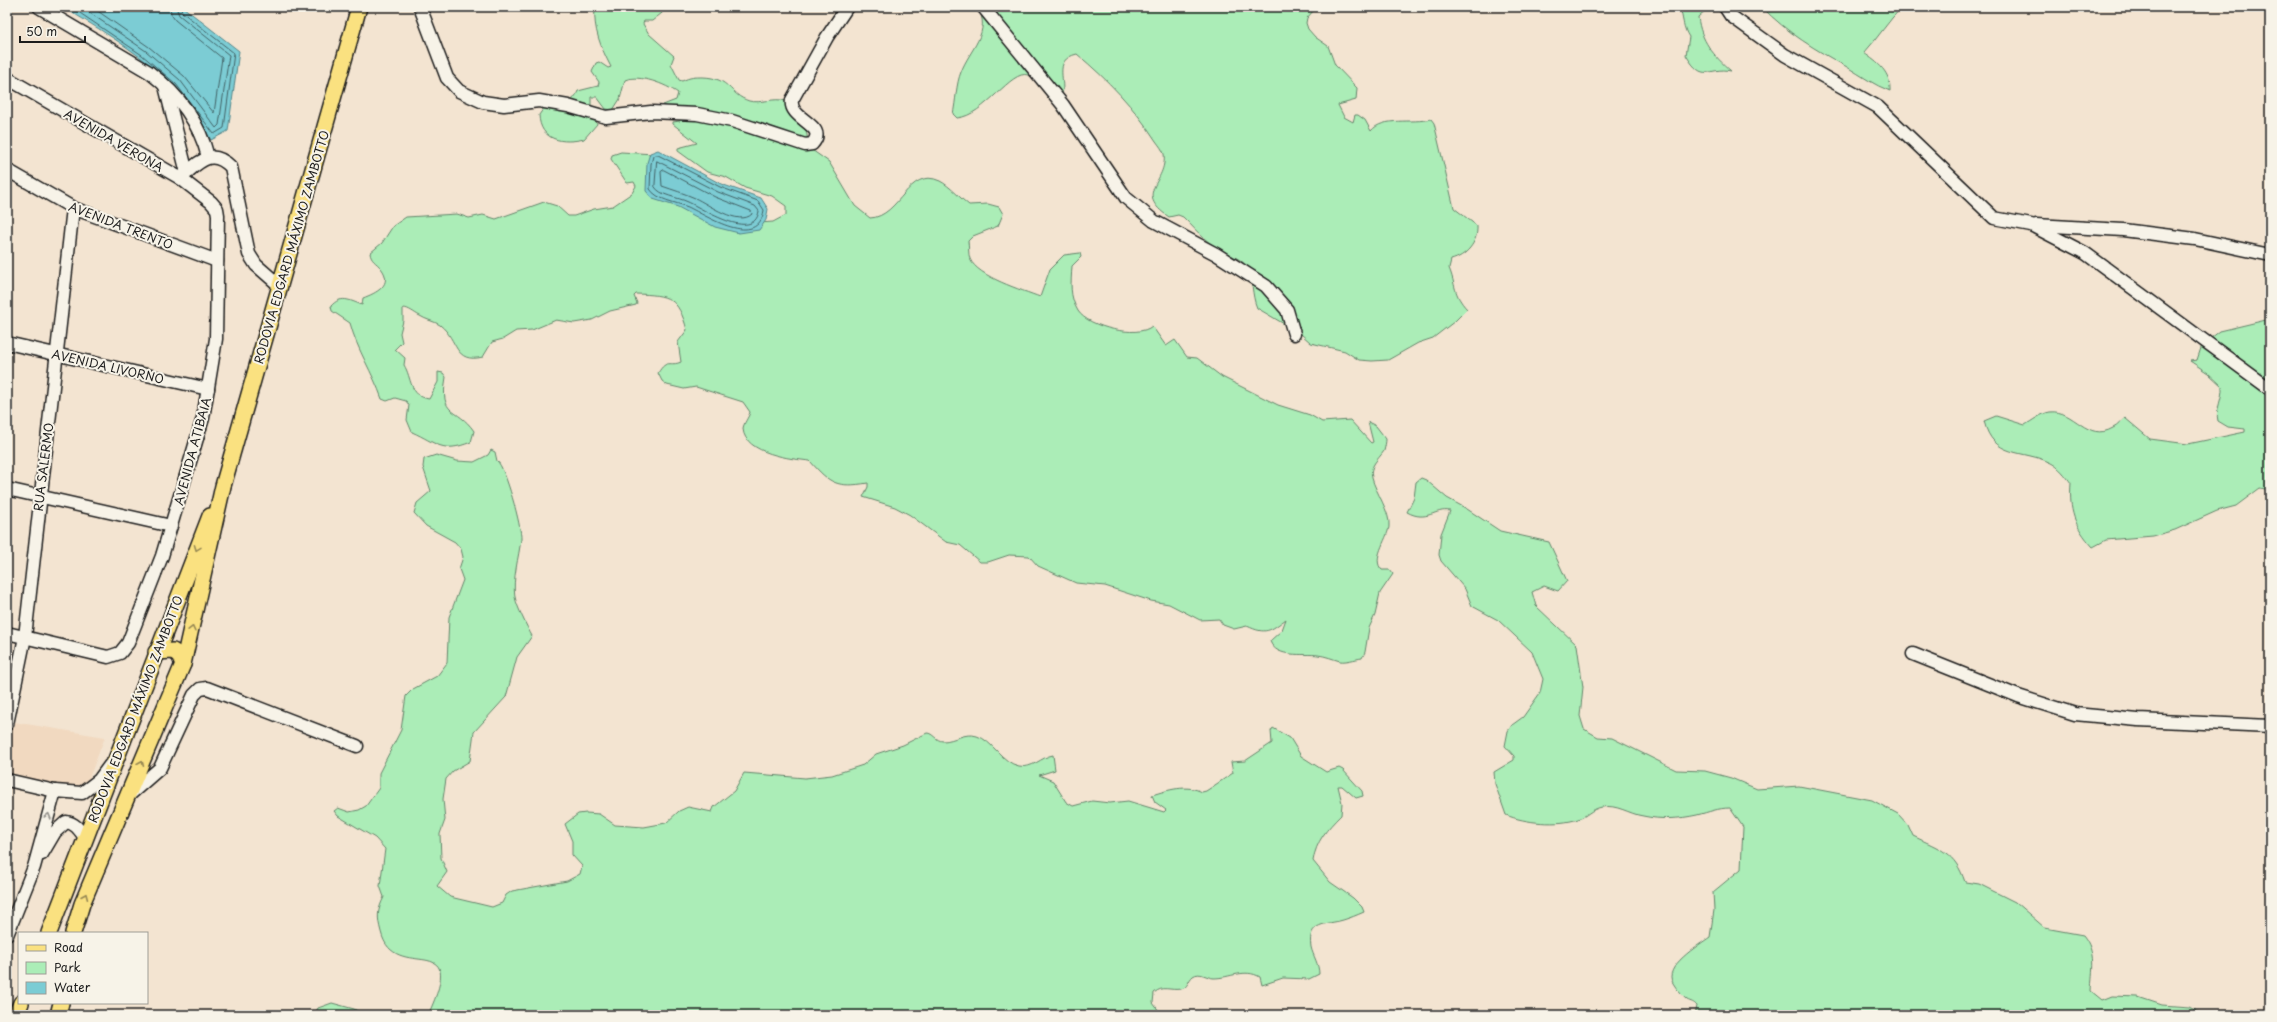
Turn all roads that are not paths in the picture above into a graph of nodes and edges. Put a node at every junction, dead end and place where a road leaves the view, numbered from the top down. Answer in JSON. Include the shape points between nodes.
{"nodes":[{"id":1,"x":39,"y":7,"type":"edge"},
{"id":2,"x":359,"y":7,"type":"edge"},
{"id":3,"x":420,"y":7,"type":"edge"},
{"id":4,"x":847,"y":7,"type":"edge"},
{"id":5,"x":983,"y":7,"type":"edge"},
{"id":6,"x":1725,"y":7,"type":"edge"},
{"id":7,"x":7,"y":78,"type":"edge"},
{"id":8,"x":165,"y":85,"type":"junction"},
{"id":9,"x":208,"y":157,"type":"junction"},
{"id":10,"x":7,"y":170,"type":"edge"},
{"id":11,"x":184,"y":175,"type":"junction"},
{"id":12,"x":73,"y":208,"type":"junction"},
{"id":13,"x":216,"y":209,"type":"joint"},
{"id":14,"x":2031,"y":225,"type":"junction"},
{"id":15,"x":2270,"y":255,"type":"edge"},
{"id":16,"x":217,"y":261,"type":"junction"},
{"id":17,"x":280,"y":286,"type":"junction"},
{"id":18,"x":1294,"y":334,"type":"dead end"},
{"id":19,"x":7,"y":343,"type":"edge"},
{"id":20,"x":57,"y":354,"type":"junction"},
{"id":21,"x":2270,"y":388,"type":"edge"},
{"id":22,"x":208,"y":390,"type":"junction"},
{"id":23,"x":223,"y":486,"type":"junction"},
{"id":24,"x":7,"y":489,"type":"edge"},
{"id":25,"x":40,"y":496,"type":"junction"},
{"id":26,"x":171,"y":526,"type":"junction"},
{"id":27,"x":7,"y":633,"type":"edge"},
{"id":28,"x":25,"y":637,"type":"junction"},
{"id":29,"x":156,"y":652,"type":"junction"},
{"id":30,"x":1913,"y":654,"type":"dead end"},
{"id":31,"x":183,"y":664,"type":"junction"},
{"id":32,"x":7,"y":724,"type":"edge"},
{"id":33,"x":2270,"y":726,"type":"edge"},
{"id":34,"x":357,"y":746,"type":"dead end"},
{"id":35,"x":114,"y":760,"type":"junction"},
{"id":36,"x":7,"y":780,"type":"edge"},
{"id":37,"x":55,"y":791,"type":"junction"},
{"id":38,"x":127,"y":797,"type":"junction"},
{"id":39,"x":86,"y":839,"type":"junction"},
{"id":40,"x":34,"y":867,"type":"junction"},
{"id":41,"x":8,"y":930,"type":"edge"},
{"id":42,"x":49,"y":932,"type":"edge"},
{"id":43,"x":73,"y":932,"type":"edge"},
{"id":44,"x":21,"y":1004,"type":"edge"},
{"id":45,"x":61,"y":1004,"type":"edge"},
{"id":46,"x":16,"y":1015,"type":"edge"},
{"id":47,"x":58,"y":1015,"type":"edge"}],
"edges":[{"from":1,"to":8,"type":"street","via":[[149,72]]},
{"from":2,"to":17,"type":"main road","name":"RODOVIA EDGARD MÁXIMO ZAMBOTTO"},
{"from":3,"to":4,"type":"street","via":[[447,78],[459,91],[483,102],[504,105],[539,101],[606,117],[651,112],[697,114],[805,145],[812,144],[817,133],[815,128],[792,110],[792,100]]},
{"from":5,"to":18,"type":"street","via":[[1063,105],[1126,198],[1154,221],[1216,254],[1266,286],[1286,310]]},
{"from":6,"to":14,"type":"street","via":[[1731,16],[1785,55],[1878,107],[1994,218]]},
{"from":7,"to":11,"type":"street","name":"AVENIDA VERONA"},
{"from":8,"to":9,"type":"street","via":[[200,129]]},
{"from":8,"to":11,"type":"street"},
{"from":9,"to":11,"type":"street"},
{"from":9,"to":17,"type":"street","via":[[215,156],[224,160],[230,167],[249,254],[256,265]]},
{"from":10,"to":12,"type":"street","name":"AVENIDA TRENTO"},
{"from":11,"to":13,"type":"street","name":"AVENIDA VERONA"},
{"from":12,"to":16,"type":"street","name":"AVENIDA TRENTO"},
{"from":12,"to":20,"type":"street","name":"RUA SALERMO"},
{"from":13,"to":16,"type":"street","name":"AVENIDA ATIBAIA"},
{"from":14,"to":15,"type":"street","via":[[2123,230],[2188,238]]},
{"from":14,"to":21,"type":"street","via":[[2085,253]]},
{"from":16,"to":22,"type":"street","name":"AVENIDA ATIBAIA","via":[[217,324]]},
{"from":17,"to":23,"type":"main road","name":"RODOVIA EDGARD MÁXIMO ZAMBOTTO"},
{"from":19,"to":20,"type":"street","name":"AVENIDA LIVORNO"},
{"from":20,"to":22,"type":"street","name":"AVENIDA LIVORNO"},
{"from":20,"to":25,"type":"street","name":"RUA SALERMO"},
{"from":22,"to":26,"type":"street","name":"AVENIDA ATIBAIA","via":[[203,418]]},
{"from":23,"to":29,"type":"main road","name":"RODOVIA EDGARD MÁXIMO ZAMBOTTO","one_way":true},
{"from":31,"to":23,"type":"main road","name":"RODOVIA EDGARD MÁXIMO ZAMBOTTO","one_way":true},
{"from":24,"to":25,"type":"street"},
{"from":25,"to":26,"type":"street"},
{"from":25,"to":28,"type":"street","name":"RUA SALERMO"},
{"from":26,"to":28,"type":"street","name":"AVENIDA ATIBAIA","via":[[162,556],[128,643],[122,652],[108,656]]},
{"from":27,"to":28,"type":"street"},
{"from":28,"to":32,"type":"street","name":"RUA SALERMO"},
{"from":29,"to":31,"type":"main road","via":[[173,651]]},
{"from":29,"to":35,"type":"main road","name":"RODOVIA EDGARD MÁXIMO ZAMBOTTO"},
{"from":30,"to":33,"type":"street","via":[[2018,696],[2075,714],[2138,720]]},
{"from":38,"to":31,"type":"main road","name":"RODOVIA EDGARD MÁXIMO ZAMBOTTO","one_way":true},
{"from":34,"to":38,"type":"street","via":[[207,688],[200,689],[194,695],[160,768]]},
{"from":35,"to":37,"type":"street","via":[[99,780],[82,793]]},
{"from":35,"to":39,"type":"main road","name":"RODOVIA EDGARD MÁXIMO ZAMBOTTO"},
{"from":36,"to":37,"type":"street"},
{"from":40,"to":37,"type":"street","one_way":true},
{"from":43,"to":38,"type":"main road","name":"RODOVIA EDGARD MÁXIMO ZAMBOTTO","one_way":true,"via":[[82,904]]},
{"from":39,"to":40,"type":"street","via":[[77,827],[66,822],[55,832]]},
{"from":39,"to":42,"type":"main road","name":"RODOVIA EDGARD MÁXIMO ZAMBOTTO"},
{"from":40,"to":41,"type":"street"},
{"from":44,"to":46,"type":"main road"},
{"from":45,"to":47,"type":"main road"}]}
